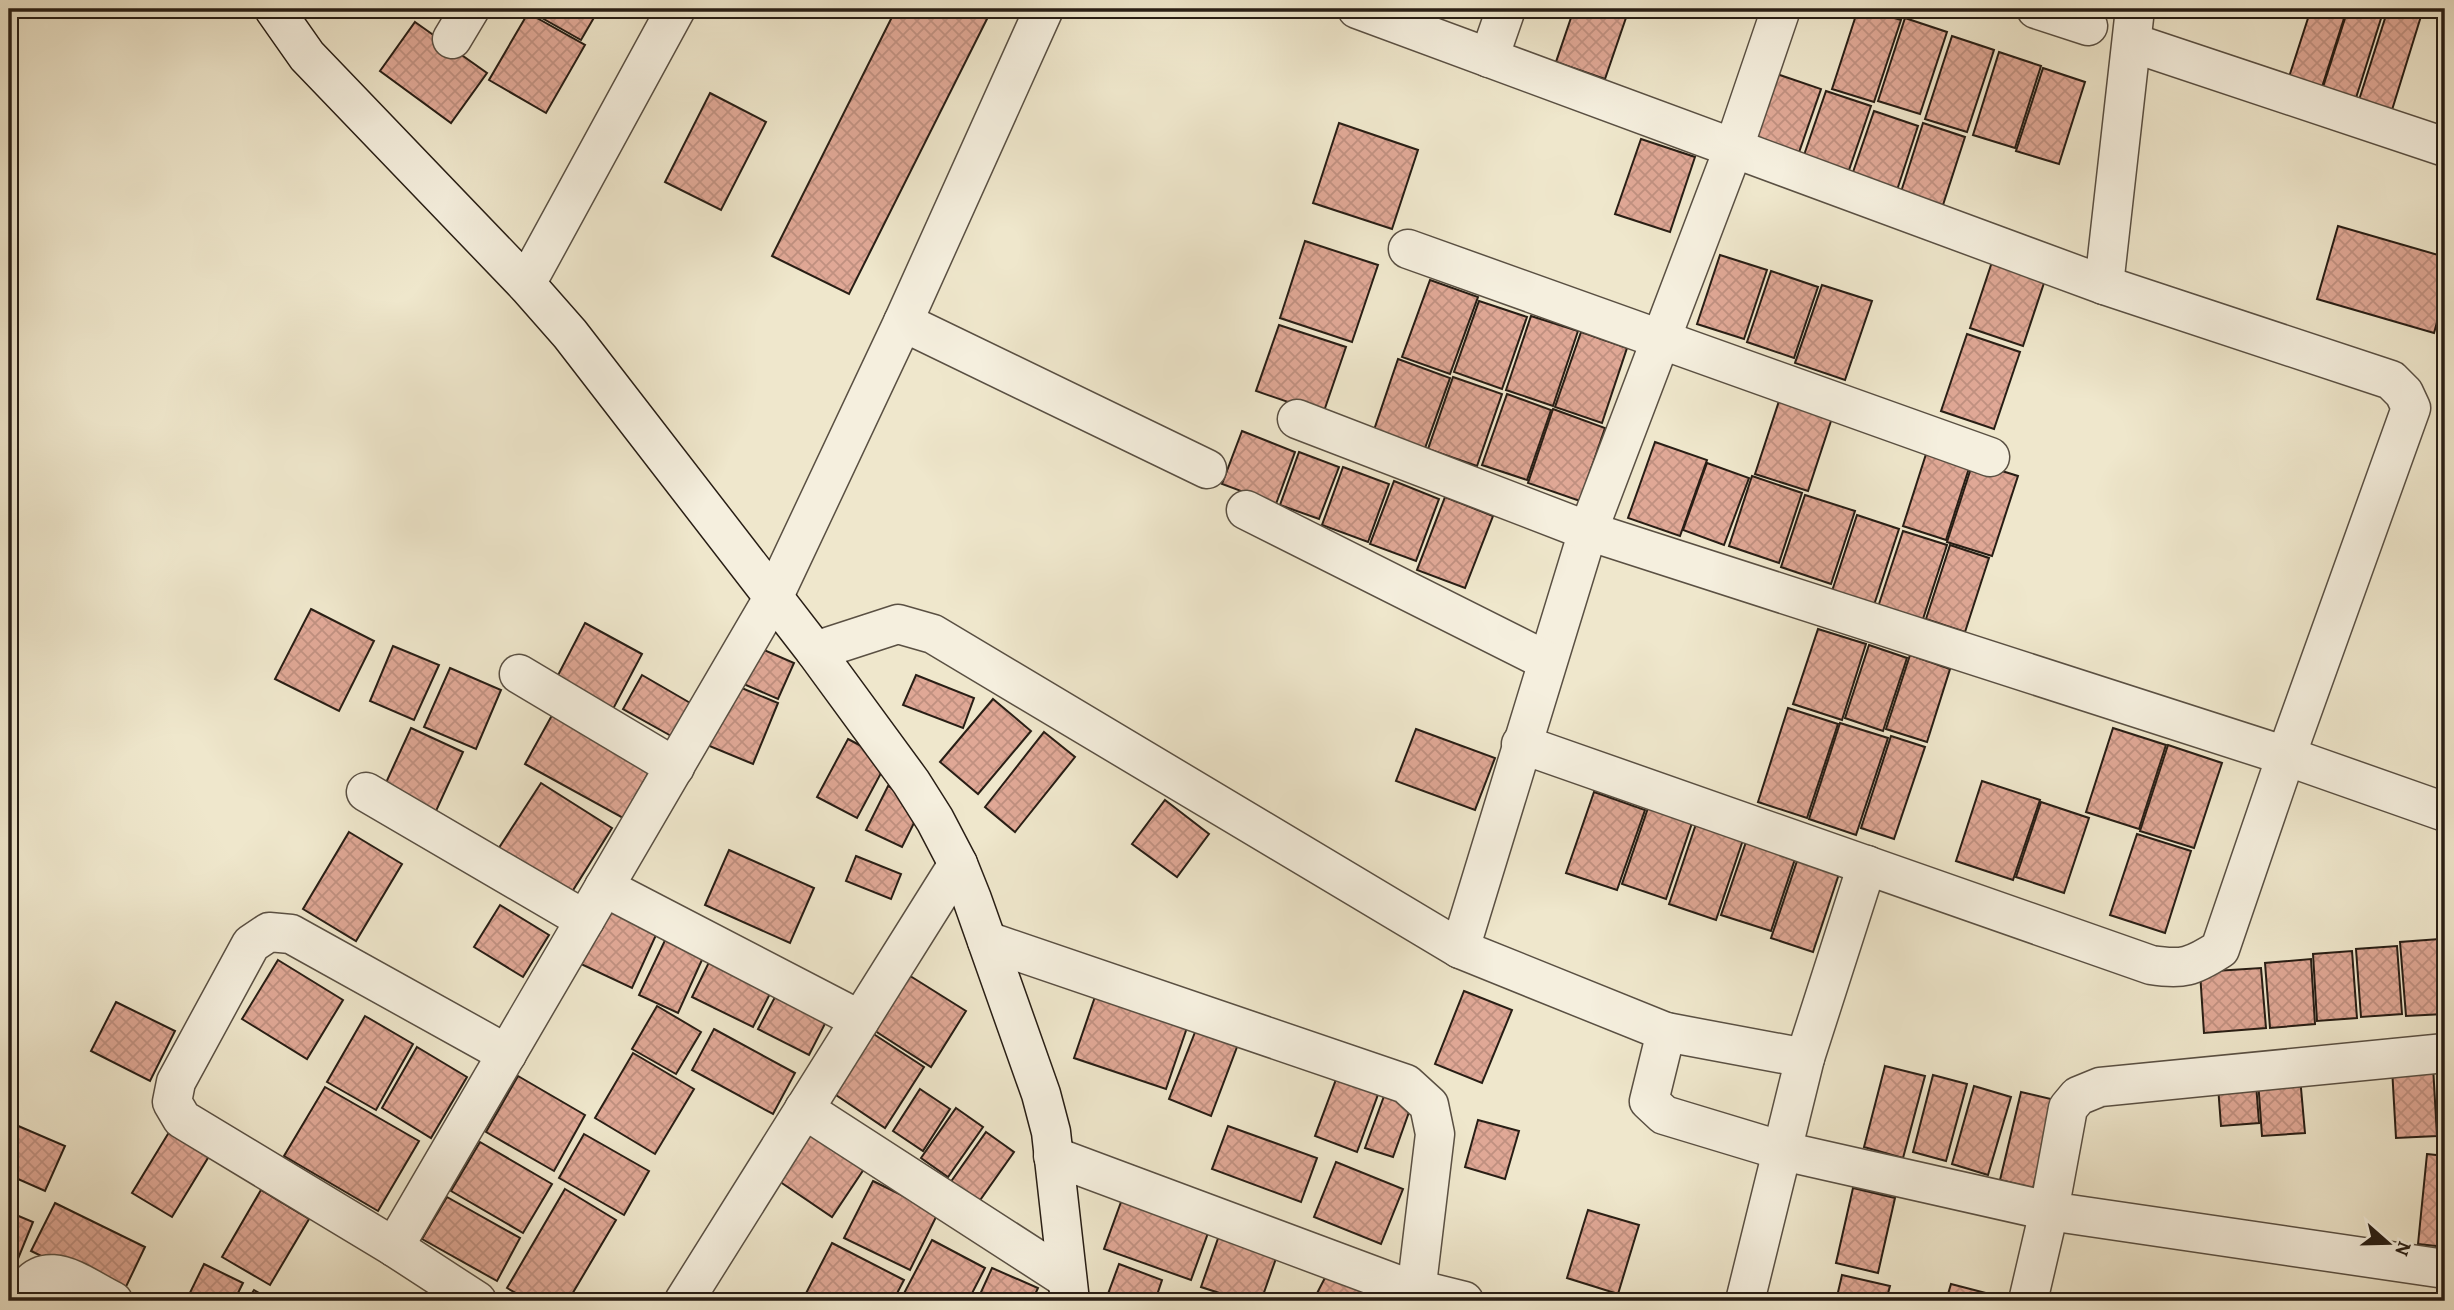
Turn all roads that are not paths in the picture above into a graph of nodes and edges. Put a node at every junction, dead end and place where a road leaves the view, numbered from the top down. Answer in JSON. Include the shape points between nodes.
{"nodes":[{"id":1,"x":274,"y":9,"type":"edge"},
{"id":2,"x":677,"y":9,"type":"edge"},
{"id":3,"x":1044,"y":9,"type":"edge"},
{"id":4,"x":1506,"y":9,"type":"edge"},
{"id":5,"x":1781,"y":9,"type":"edge"},
{"id":6,"x":2036,"y":9,"type":"edge"},
{"id":7,"x":1366,"y":10,"type":"edge"},
{"id":8,"x":2088,"y":26,"type":"dead end"},
{"id":9,"x":2134,"y":26,"type":"edge"},
{"id":10,"x":1489,"y":58,"type":"junction"},
{"id":11,"x":2445,"y":147,"type":"edge"},
{"id":12,"x":1734,"y":148,"type":"junction"},
{"id":13,"x":1408,"y":249,"type":"dead end"},
{"id":14,"x":526,"y":284,"type":"junction"},
{"id":15,"x":2104,"y":285,"type":"junction"},
{"id":16,"x":903,"y":322,"type":"junction"},
{"id":17,"x":1662,"y":338,"type":"junction"},
{"id":18,"x":1297,"y":419,"type":"dead end"},
{"id":19,"x":1990,"y":457,"type":"dead end"},
{"id":20,"x":1207,"y":469,"type":"dead end"},
{"id":21,"x":1246,"y":510,"type":"dead end"},
{"id":22,"x":1588,"y":531,"type":"junction"},
{"id":23,"x":773,"y":598,"type":"junction"},
{"id":24,"x":815,"y":651,"type":"junction"},
{"id":25,"x":1548,"y":661,"type":"junction"},
{"id":26,"x":519,"y":674,"type":"dead end"},
{"id":27,"x":1521,"y":744,"type":"junction"},
{"id":28,"x":2286,"y":756,"type":"junction"},
{"id":29,"x":675,"y":767,"type":"junction"},
{"id":30,"x":366,"y":792,"type":"dead end"},
{"id":31,"x":2445,"y":811,"type":"edge"},
{"id":32,"x":957,"y":864,"type":"junction"},
{"id":33,"x":1867,"y":866,"type":"junction"},
{"id":34,"x":604,"y":887,"type":"junction"},
{"id":35,"x":585,"y":920,"type":"junction"},
{"id":36,"x":987,"y":941,"type":"junction"},
{"id":37,"x":1461,"y":948,"type":"junction"},
{"id":38,"x":860,"y":1020,"type":"junction"},
{"id":39,"x":1666,"y":1032,"type":"junction"},
{"id":40,"x":2445,"y":1053,"type":"edge"},
{"id":41,"x":507,"y":1054,"type":"junction"},
{"id":42,"x":1805,"y":1058,"type":"junction"},
{"id":43,"x":804,"y":1109,"type":"junction"},
{"id":44,"x":1783,"y":1151,"type":"junction"},
{"id":45,"x":1054,"y":1156,"type":"junction"},
{"id":46,"x":2049,"y":1211,"type":"junction"},
{"id":47,"x":394,"y":1247,"type":"junction"},
{"id":48,"x":2445,"y":1269,"type":"edge"},
{"id":49,"x":1068,"y":1290,"type":"edge"},
{"id":50,"x":1416,"y":1296,"type":"edge"},
{"id":51,"x":19,"y":1301,"type":"edge"},
{"id":52,"x":113,"y":1301,"type":"edge"},
{"id":53,"x":477,"y":1301,"type":"edge"},
{"id":54,"x":684,"y":1301,"type":"edge"},
{"id":55,"x":1464,"y":1301,"type":"edge"},
{"id":56,"x":1745,"y":1301,"type":"edge"},
{"id":57,"x":2028,"y":1301,"type":"edge"}],
"edges":[{"from":1,"to":14,"type":"street","via":[[307,56]]},
{"from":2,"to":14,"type":"street"},
{"from":3,"to":16,"type":"street"},
{"from":4,"to":10,"type":"street"},
{"from":5,"to":12,"type":"street"},
{"from":6,"to":8,"type":"street"},
{"from":7,"to":10,"type":"street"},
{"from":9,"to":11,"type":"street"},
{"from":9,"to":15,"type":"street"},
{"from":10,"to":12,"type":"street"},
{"from":12,"to":15,"type":"street"},
{"from":12,"to":17,"type":"street"},
{"from":13,"to":17,"type":"street"},
{"from":14,"to":23,"type":"street","via":[[570,334]]},
{"from":15,"to":28,"type":"street","via":[[2390,380],[2411,408]]},
{"from":16,"to":20,"type":"street"},
{"from":16,"to":23,"type":"street"},
{"from":17,"to":19,"type":"street"},
{"from":17,"to":22,"type":"street"},
{"from":18,"to":22,"type":"street"},
{"from":21,"to":25,"type":"street"},
{"from":22,"to":25,"type":"street"},
{"from":22,"to":28,"type":"street"},
{"from":23,"to":24,"type":"street"},
{"from":23,"to":29,"type":"street"},
{"from":24,"to":32,"type":"street","via":[[911,782]]},
{"from":24,"to":37,"type":"street","via":[[898,624],[933,634]]},
{"from":25,"to":27,"type":"street"},
{"from":26,"to":29,"type":"street"},
{"from":27,"to":33,"type":"street"},
{"from":27,"to":37,"type":"street"},
{"from":28,"to":31,"type":"street"},
{"from":28,"to":33,"type":"street","via":[[2220,949],[2178,969],[2151,965]]},
{"from":29,"to":34,"type":"street"},
{"from":30,"to":35,"type":"street"},
{"from":32,"to":36,"type":"street"},
{"from":32,"to":38,"type":"street"},
{"from":33,"to":42,"type":"street"},
{"from":34,"to":35,"type":"street"},
{"from":34,"to":38,"type":"street"},
{"from":35,"to":41,"type":"street"},
{"from":36,"to":45,"type":"street","via":[[1041,1094]]},
{"from":36,"to":50,"type":"street","via":[[1406,1084],[1429,1105],[1435,1134]]},
{"from":37,"to":39,"type":"street"},
{"from":38,"to":43,"type":"street"},
{"from":39,"to":42,"type":"street"},
{"from":39,"to":44,"type":"street","via":[[1649,1101],[1664,1115]]},
{"from":40,"to":46,"type":"street","via":[[2100,1087],[2078,1096],[2068,1108]]},
{"from":41,"to":47,"type":"street"},
{"from":41,"to":47,"type":"street","via":[[291,934],[269,932],[251,944],[176,1082],[172,1102],[182,1119]]},
{"from":42,"to":44,"type":"street"},
{"from":43,"to":49,"type":"street"},
{"from":43,"to":54,"type":"street"},
{"from":44,"to":46,"type":"street"},
{"from":44,"to":56,"type":"street"},
{"from":45,"to":49,"type":"street"},
{"from":45,"to":50,"type":"street"},
{"from":46,"to":48,"type":"street"},
{"from":46,"to":57,"type":"street"},
{"from":47,"to":53,"type":"street"},
{"from":50,"to":55,"type":"street"},
{"from":51,"to":52,"type":"street","via":[[36,1276],[48,1273]]}]}
